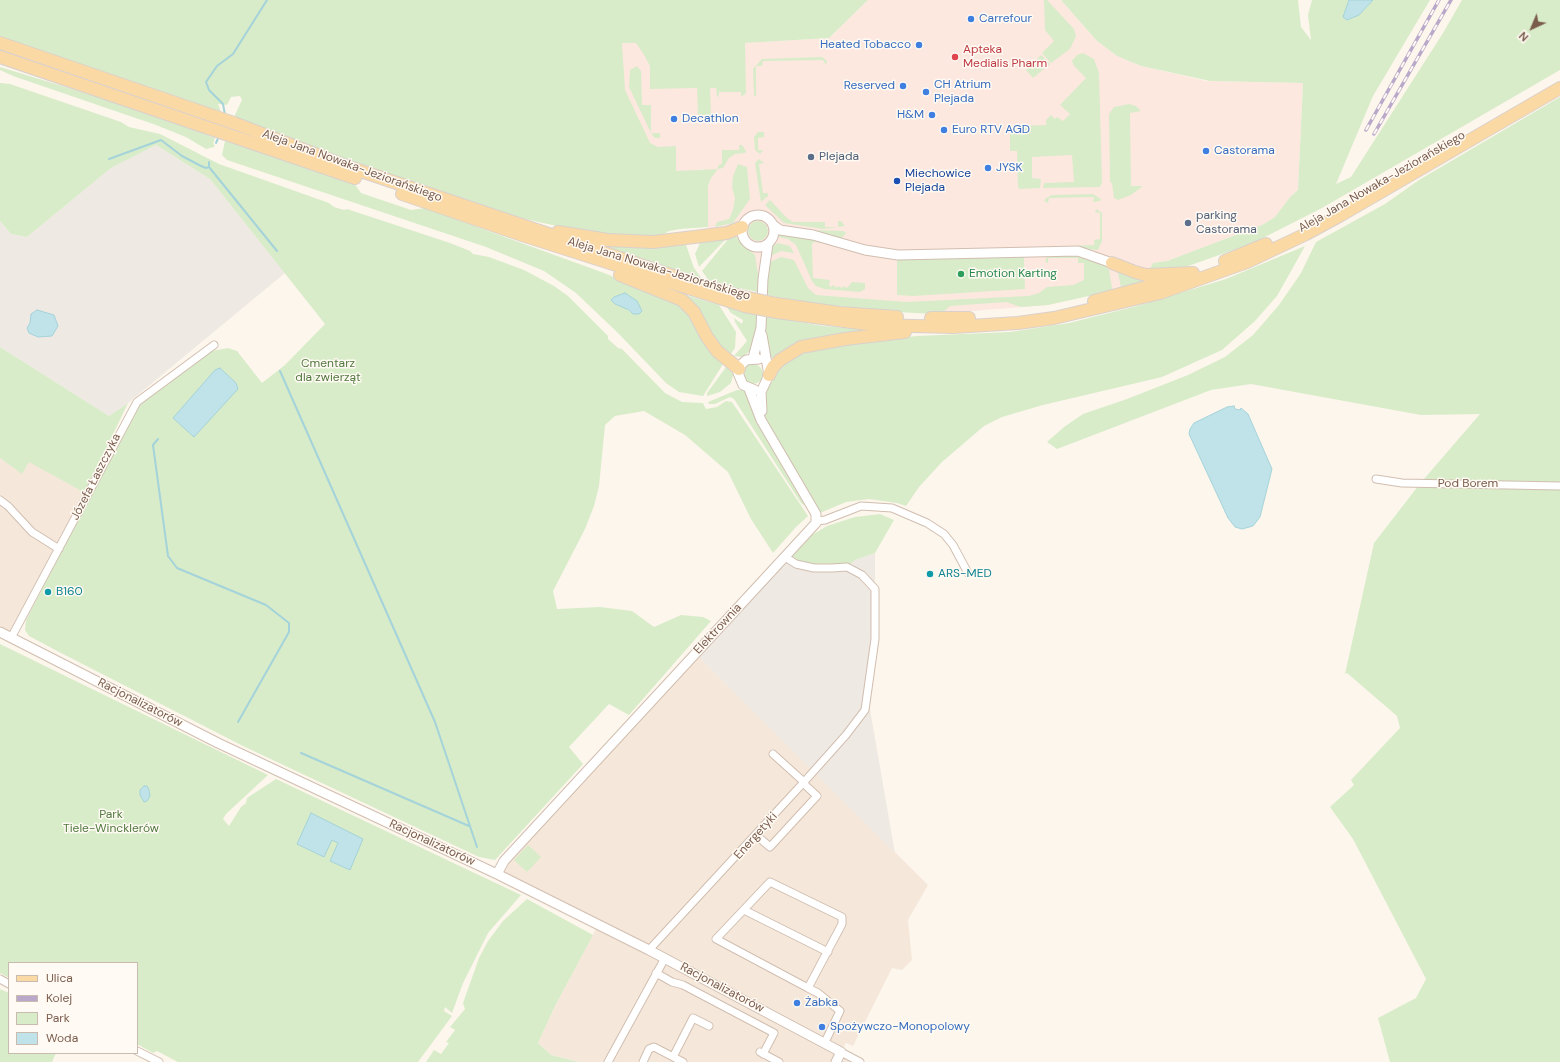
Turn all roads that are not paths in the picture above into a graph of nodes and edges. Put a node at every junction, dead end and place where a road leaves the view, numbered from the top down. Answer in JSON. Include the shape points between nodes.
{"nodes":[{"id":1,"x":0,"y":43,"type":"edge"},
{"id":2,"x":0,"y":57,"type":"edge"},
{"id":3,"x":1560,"y":80,"type":"edge"},
{"id":4,"x":1560,"y":88,"type":"edge"},
{"id":5,"x":773,"y":225,"type":"junction"},
{"id":6,"x":742,"y":227,"type":"junction"},
{"id":7,"x":522,"y":231,"type":"junction"},
{"id":8,"x":768,"y":244,"type":"junction"},
{"id":9,"x":756,"y":247,"type":"junction"},
{"id":10,"x":1112,"y":263,"type":"joint"},
{"id":11,"x":1193,"y":274,"type":"junction"},
{"id":12,"x":763,"y":279,"type":"junction"},
{"id":13,"x":777,"y":308,"type":"junction"},
{"id":14,"x":1002,"y":324,"type":"junction"},
{"id":15,"x":761,"y":328,"type":"junction"},
{"id":16,"x":214,"y":345,"type":"dead end"},
{"id":17,"x":753,"y":358,"type":"junction"},
{"id":18,"x":739,"y":368,"type":"junction"},
{"id":19,"x":767,"y":374,"type":"junction"},
{"id":20,"x":749,"y":389,"type":"junction"},
{"id":21,"x":766,"y":428,"type":"junction"},
{"id":22,"x":1376,"y":479,"type":"dead end"},
{"id":23,"x":1560,"y":486,"type":"edge"},
{"id":24,"x":0,"y":500,"type":"edge"},
{"id":25,"x":817,"y":521,"type":"junction"},
{"id":26,"x":59,"y":550,"type":"junction"},
{"id":27,"x":785,"y":557,"type":"junction"},
{"id":28,"x":968,"y":572,"type":"dead end"},
{"id":29,"x":0,"y":632,"type":"edge"},
{"id":30,"x":11,"y":638,"type":"junction"},
{"id":31,"x":773,"y":754,"type":"dead end"},
{"id":32,"x":804,"y":783,"type":"junction"},
{"id":33,"x":756,"y":835,"type":"junction"},
{"id":34,"x":497,"y":874,"type":"junction"},
{"id":35,"x":744,"y":910,"type":"junction"},
{"id":36,"x":649,"y":950,"type":"junction"},
{"id":37,"x":828,"y":952,"type":"junction"},
{"id":38,"x":665,"y":958,"type":"junction"},
{"id":39,"x":656,"y":973,"type":"junction"},
{"id":40,"x":808,"y":988,"type":"junction"},
{"id":41,"x":709,"y":1026,"type":"dead end"},
{"id":42,"x":825,"y":1042,"type":"junction"},
{"id":43,"x":138,"y":1052,"type":"edge"},
{"id":44,"x":841,"y":1052,"type":"junction"},
{"id":45,"x":673,"y":1057,"type":"junction"},
{"id":46,"x":159,"y":1062,"type":"edge"},
{"id":47,"x":608,"y":1062,"type":"edge"},
{"id":48,"x":642,"y":1062,"type":"edge"},
{"id":49,"x":683,"y":1062,"type":"edge"},
{"id":50,"x":779,"y":1062,"type":"edge"},
{"id":51,"x":836,"y":1062,"type":"edge"},
{"id":52,"x":860,"y":1062,"type":"edge"}],
"edges":[{"from":1,"to":7,"type":"main road","name":"Aleja Jana Nowaka-Jeziorańskiego","via":[[234,123]]},
{"from":2,"to":7,"type":"main road","name":"Aleja Jana Nowaka-Jeziorańskiego"},
{"from":3,"to":11,"type":"main road","name":"Aleja Jana Nowaka-Jeziorańskiego","via":[[1313,222],[1238,257]]},
{"from":4,"to":14,"type":"main road","name":"Aleja Jana Nowaka-Jeziorańskiego","via":[[1341,215],[1247,262],[1160,294],[1054,318]]},
{"from":5,"to":6,"type":"street","via":[[765,217],[758,215],[748,219]]},
{"from":5,"to":8,"type":"street","via":[[773,236]]},
{"from":5,"to":10,"type":"street","via":[[780,230],[814,235],[865,250],[898,255],[1078,251]]},
{"from":6,"to":7,"type":"main road","via":[[727,233],[652,242]]},
{"from":6,"to":9,"type":"street","via":[[742,235],[746,242]]},
{"from":7,"to":13,"type":"main road","name":"Aleja Jana Nowaka-Jeziorańskiego","bridge":true,"via":[[690,286],[745,302]]},
{"from":7,"to":18,"type":"main road","via":[[682,300],[694,312],[717,351]]},
{"from":8,"to":9,"type":"street"},
{"from":8,"to":12,"type":"street"},
{"from":9,"to":12,"type":"street"},
{"from":10,"to":11,"type":"main road","via":[[1146,275]]},
{"from":11,"to":13,"type":"main road","name":"Aleja Jana Nowaka-Jeziorańskiego","via":[[1074,306],[999,318],[884,317]]},
{"from":12,"to":15,"type":"street"},
{"from":13,"to":14,"type":"main road","name":"Aleja Jana Nowaka-Jeziorańskiego","via":[[874,325],[953,327]]},
{"from":14,"to":19,"type":"main road","via":[[956,330],[901,332],[811,344],[783,357]]},
{"from":15,"to":17,"type":"street"},
{"from":15,"to":19,"type":"street"},
{"from":16,"to":26,"type":"street","name":"Józefa Łaszczyka","via":[[137,402]]},
{"from":17,"to":18,"type":"street","via":[[746,360]]},
{"from":17,"to":19,"type":"street","via":[[760,360]]},
{"from":18,"to":20,"type":"street","via":[[741,383]]},
{"from":19,"to":20,"type":"street","via":[[759,389]]},
{"from":19,"to":21,"type":"street","via":[[761,392]]},
{"from":20,"to":21,"type":"street"},
{"from":21,"to":25,"type":"street","via":[[812,507]]},
{"from":22,"to":23,"type":"street","name":"Pod Borem","via":[[1402,484]]},
{"from":24,"to":26,"type":"street","via":[[32,532]]},
{"from":25,"to":27,"type":"street","name":"Elektrownia"},
{"from":25,"to":28,"type":"street","via":[[851,509],[872,505],[892,508],[938,530],[948,539]]},
{"from":26,"to":30,"type":"street","name":"Józefa Łaszczyka"},
{"from":27,"to":32,"type":"street","name":"Energetyki","via":[[796,564],[814,568],[847,566],[862,575],[875,589],[875,639],[865,710],[846,736]]},
{"from":27,"to":34,"type":"street","name":"Elektrownia","via":[[504,861]]},
{"from":29,"to":30,"type":"street","name":"Racjonalizatorów"},
{"from":30,"to":34,"type":"street","name":"Racjonalizatorów","via":[[218,743]]},
{"from":31,"to":32,"type":"street"},
{"from":32,"to":33,"type":"street","name":"Energetyki"},
{"from":32,"to":33,"type":"street","via":[[817,796],[770,847]]},
{"from":33,"to":36,"type":"street","name":"Energetyki"},
{"from":34,"to":36,"type":"street","name":"Racjonalizatorów"},
{"from":35,"to":37,"type":"street"},
{"from":35,"to":37,"type":"street","via":[[770,882],[842,917],[842,924]]},
{"from":35,"to":40,"type":"street","via":[[716,939]]},
{"from":36,"to":38,"type":"street","name":"Racjonalizatorów"},
{"from":37,"to":40,"type":"street"},
{"from":38,"to":39,"type":"street"},
{"from":38,"to":42,"type":"street","name":"Racjonalizatorów"},
{"from":39,"to":47,"type":"street"},
{"from":39,"to":50,"type":"street","via":[[774,1033],[761,1052]]},
{"from":40,"to":42,"type":"street","via":[[840,1012]]},
{"from":41,"to":45,"type":"street","via":[[693,1018]]},
{"from":42,"to":44,"type":"street","name":"Racjonalizatorów"},
{"from":43,"to":46,"type":"street"},
{"from":44,"to":51,"type":"street"},
{"from":44,"to":52,"type":"street","name":"Racjonalizatorów"},
{"from":45,"to":48,"type":"street","via":[[654,1047],[649,1049]]},
{"from":45,"to":49,"type":"street"}]}
